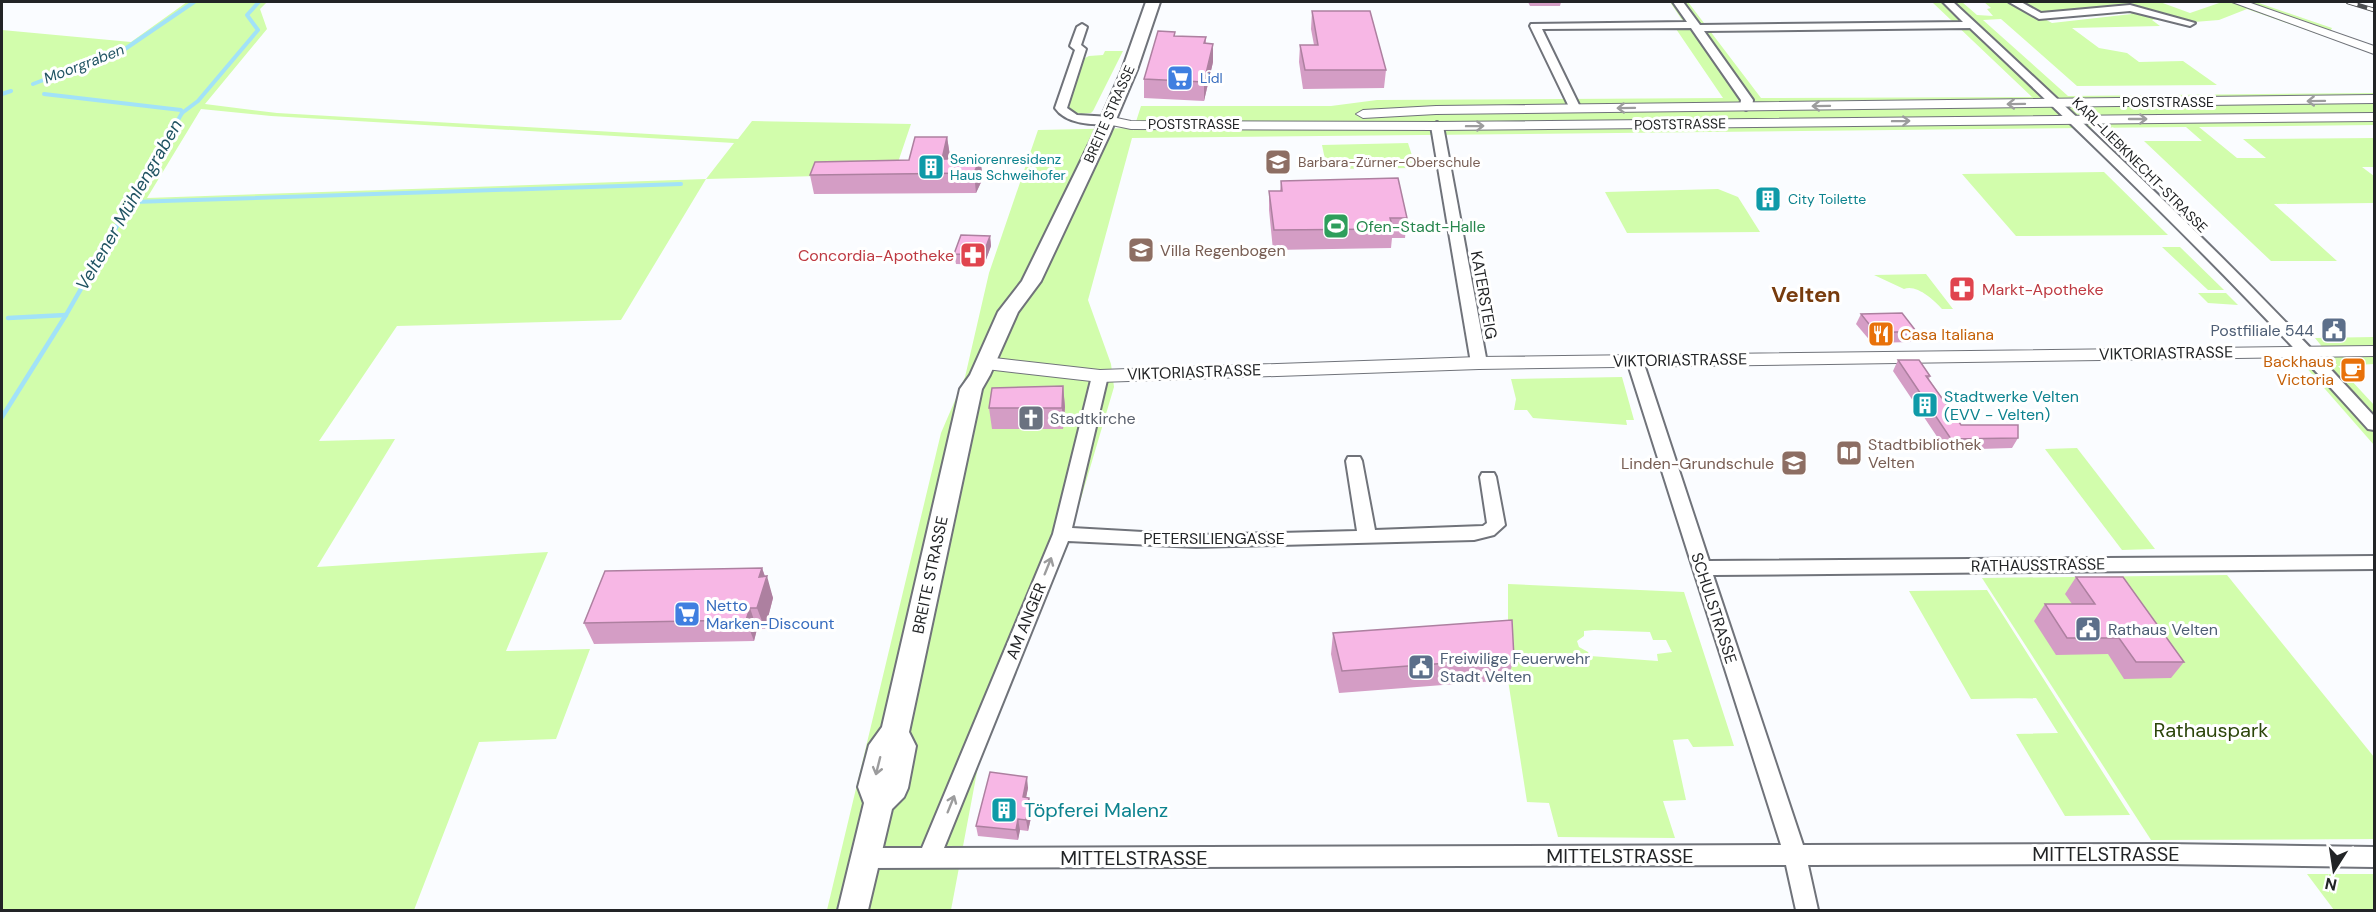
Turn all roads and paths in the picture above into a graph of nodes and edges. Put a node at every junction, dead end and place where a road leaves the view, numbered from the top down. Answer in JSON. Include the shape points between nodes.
{"nodes":[{"id":1,"x":1153,"y":2,"type":"edge"},
{"id":2,"x":1678,"y":2,"type":"edge"},
{"id":3,"x":1948,"y":2,"type":"edge"},
{"id":4,"x":2014,"y":2,"type":"edge"},
{"id":5,"x":2238,"y":2,"type":"edge"},
{"id":6,"x":2190,"y":23,"type":"dead end"},
{"id":7,"x":1973,"y":25,"type":"junction"},
{"id":8,"x":1696,"y":26,"type":"junction"},
{"id":9,"x":1082,"y":27,"type":"dead end"},
{"id":10,"x":2374,"y":50,"type":"edge"},
{"id":11,"x":2374,"y":99,"type":"edge"},
{"id":12,"x":2056,"y":103,"type":"junction"},
{"id":13,"x":1741,"y":107,"type":"junction"},
{"id":14,"x":1575,"y":109,"type":"junction"},
{"id":15,"x":1432,"y":111,"type":"junction"},
{"id":16,"x":2374,"y":117,"type":"edge"},
{"id":17,"x":2072,"y":119,"type":"junction"},
{"id":18,"x":1107,"y":120,"type":"junction"},
{"id":19,"x":1749,"y":123,"type":"junction"},
{"id":20,"x":1437,"y":126,"type":"junction"},
{"id":21,"x":2374,"y":351,"type":"edge"},
{"id":22,"x":2308,"y":352,"type":"junction"},
{"id":23,"x":1635,"y":361,"type":"junction"},
{"id":24,"x":1479,"y":363,"type":"junction"},
{"id":25,"x":992,"y":364,"type":"junction"},
{"id":26,"x":1100,"y":376,"type":"junction"},
{"id":27,"x":2374,"y":425,"type":"edge"},
{"id":28,"x":1354,"y":461,"type":"dead end"},
{"id":29,"x":1488,"y":477,"type":"dead end"},
{"id":30,"x":1062,"y":534,"type":"junction"},
{"id":31,"x":1367,"y":536,"type":"junction"},
{"id":32,"x":2374,"y":562,"type":"edge"},
{"id":33,"x":1701,"y":568,"type":"junction"},
{"id":34,"x":1795,"y":855,"type":"junction"},
{"id":35,"x":2374,"y":857,"type":"edge"},
{"id":36,"x":866,"y":858,"type":"junction"},
{"id":37,"x":928,"y":858,"type":"junction"},
{"id":38,"x":852,"y":910,"type":"edge"},
{"id":39,"x":1807,"y":910,"type":"edge"}],
"edges":[{"from":1,"to":18,"type":"main road","name":"BREITE STRASSE"},
{"from":2,"to":8,"type":"street"},
{"from":3,"to":7,"type":"street","name":"KARL-LIEBKNECHT-STRASSE"},
{"from":4,"to":6,"type":"street","via":[[2039,16],[2130,8]]},
{"from":5,"to":10,"type":"street"},
{"from":7,"to":8,"type":"street"},
{"from":7,"to":12,"type":"street","name":"KARL-LIEBKNECHT-STRASSE"},
{"from":8,"to":13,"type":"street","via":[[1748,100]]},
{"from":8,"to":14,"type":"street","via":[[1535,26]]},
{"from":9,"to":18,"type":"street","via":[[1076,46],[1081,49],[1060,108],[1070,117]]},
{"from":11,"to":12,"type":"street","name":"POSTSTRASSE","one_way":true},
{"from":12,"to":13,"type":"street","name":"POSTSTRASSE","one_way":true},
{"from":12,"to":17,"type":"street","name":"KARL-LIEBKNECHT-STRASSE"},
{"from":13,"to":14,"type":"street","name":"POSTSTRASSE","one_way":true},
{"from":13,"to":19,"type":"street","name":"POSTSTRASSE","via":[[1732,110],[1735,117]]},
{"from":14,"to":15,"type":"street","name":"POSTSTRASSE"},
{"from":15,"to":18,"type":"street","name":"POSTSTRASSE"},
{"from":15,"to":20,"type":"street","via":[[1423,113],[1422,119]]},
{"from":17,"to":16,"type":"street","name":"POSTSTRASSE","one_way":true},
{"from":19,"to":17,"type":"street","name":"POSTSTRASSE","one_way":true},
{"from":17,"to":22,"type":"street","name":"KARL-LIEBKNECHT-STRASSE"},
{"from":18,"to":20,"type":"street","name":"POSTSTRASSE","via":[[1131,125]]},
{"from":18,"to":25,"type":"main road","name":"BREITE STRASSE","via":[[1027,290],[1026,306]]},
{"from":20,"to":19,"type":"street","name":"POSTSTRASSE","one_way":true},
{"from":20,"to":24,"type":"street","name":"KATERSTEIG"},
{"from":21,"to":22,"type":"street","name":"VIKTORIASTRASSE"},
{"from":22,"to":23,"type":"street","name":"VIKTORIASTRASSE"},
{"from":22,"to":27,"type":"street","name":"KARL-LIEBKNECHT-STRASSE"},
{"from":23,"to":24,"type":"street","name":"VIKTORIASTRASSE"},
{"from":23,"to":33,"type":"street","name":"SCHULSTRASSE"},
{"from":24,"to":26,"type":"street","name":"VIKTORIASTRASSE"},
{"from":25,"to":26,"type":"street","name":"VIKTORIASTRASSE"},
{"from":25,"to":36,"type":"main road","name":"BREITE STRASSE","via":[[986,391],[965,419],[956,447],[895,732],[902,746],[894,788],[879,802]]},
{"from":26,"to":30,"type":"street","name":"AM ANGER"},
{"from":28,"to":31,"type":"street"},
{"from":29,"to":31,"type":"street","name":"PETERSILIENGASSE","via":[[1496,525],[1488,531]]},
{"from":30,"to":31,"type":"street","name":"PETERSILIENGASSE","via":[[1196,541]]},
{"from":37,"to":30,"type":"street","name":"AM ANGER","one_way":true},
{"from":32,"to":33,"type":"street","name":"RATHAUSSTRASSE"},
{"from":33,"to":34,"type":"street","name":"SCHULSTRASSE"},
{"from":34,"to":35,"type":"street","name":"MITTELSTRASSE"},
{"from":34,"to":37,"type":"street","name":"MITTELSTRASSE"},
{"from":34,"to":39,"type":"street","name":"SCHULSTRASSE"},
{"from":36,"to":37,"type":"street","name":"MITTELSTRASSE"},
{"from":36,"to":38,"type":"main road","name":"BREITE STRASSE"}]}
